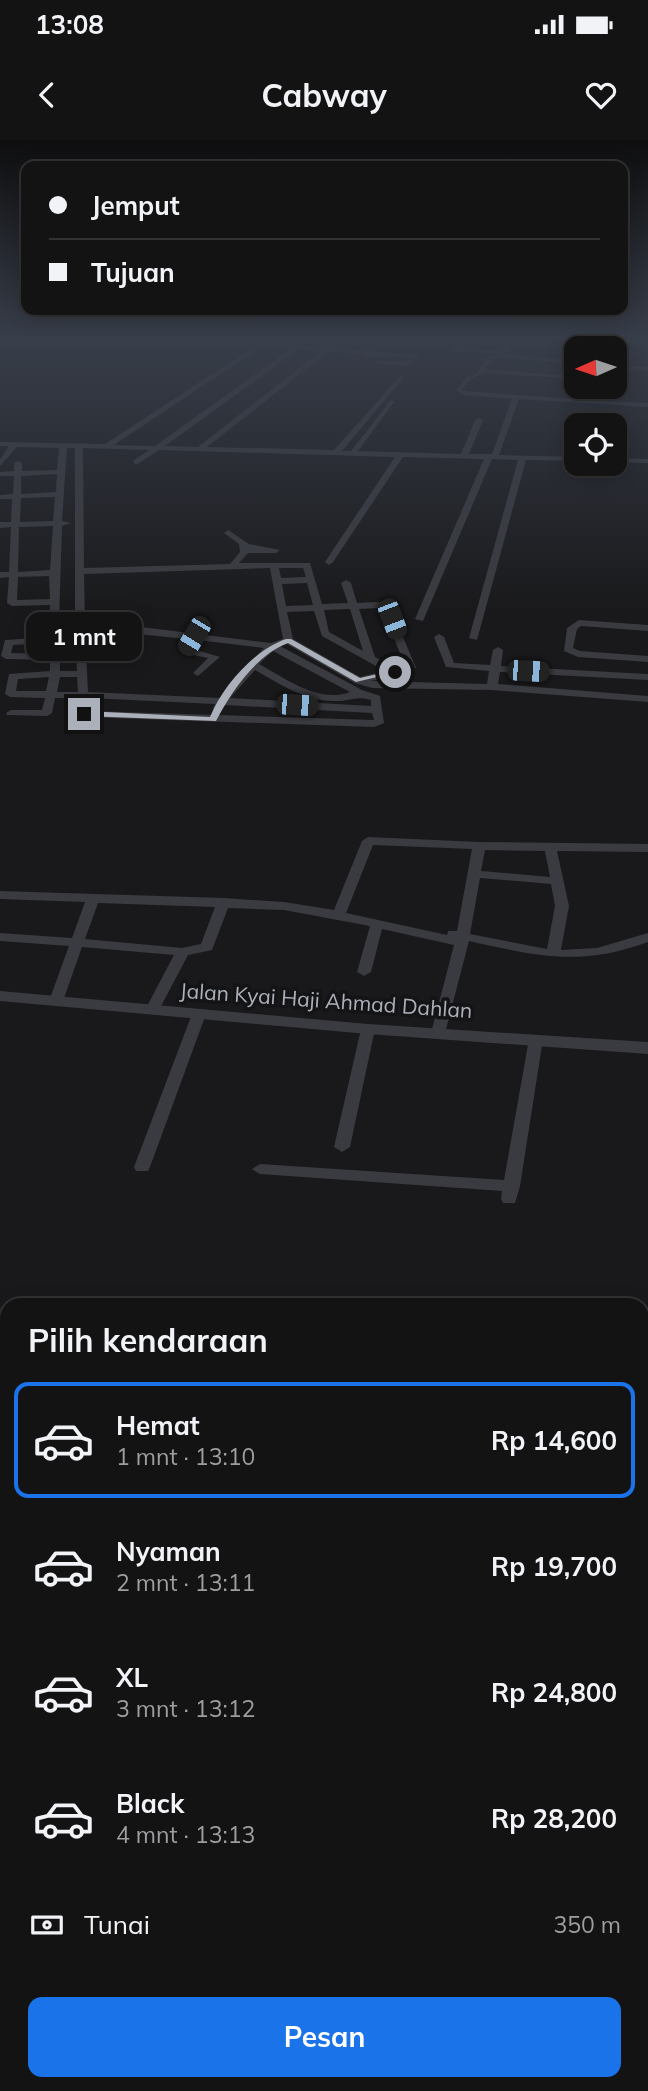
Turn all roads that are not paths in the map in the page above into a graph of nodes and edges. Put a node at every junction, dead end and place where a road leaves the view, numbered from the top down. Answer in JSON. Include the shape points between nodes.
{"nodes":[{"id":1,"x":133,"y":430,"type":"edge"},
{"id":2,"x":180,"y":430,"type":"edge"},
{"id":3,"x":224,"y":430,"type":"edge"},
{"id":4,"x":354,"y":430,"type":"edge"},
{"id":5,"x":370,"y":430,"type":"edge"},
{"id":6,"x":475,"y":430,"type":"edge"},
{"id":7,"x":503,"y":430,"type":"edge"},
{"id":8,"x":349,"y":436,"type":"junction"},
{"id":9,"x":364,"y":438,"type":"junction"},
{"id":10,"x":79,"y":445,"type":"junction"},
{"id":11,"x":106,"y":447,"type":"junction"},
{"id":12,"x":154,"y":448,"type":"junction"},
{"id":13,"x":4,"y":449,"type":"edge"},
{"id":14,"x":63,"y":449,"type":"junction"},
{"id":15,"x":200,"y":449,"type":"junction"},
{"id":16,"x":337,"y":453,"type":"junction"},
{"id":17,"x":353,"y":453,"type":"junction"},
{"id":18,"x":401,"y":454,"type":"junction"},
{"id":19,"x":464,"y":456,"type":"junction"},
{"id":20,"x":492,"y":456,"type":"junction"},
{"id":21,"x":523,"y":457,"type":"junction"},
{"id":22,"x":564,"y":459,"type":"edge"},
{"id":23,"x":627,"y":460,"type":"edge"},
{"id":24,"x":648,"y":461,"type":"edge"},
{"id":25,"x":1,"y":463,"type":"edge"},
{"id":26,"x":136,"y":463,"type":"dead end"},
{"id":27,"x":62,"y":472,"type":"junction"},
{"id":28,"x":0,"y":474,"type":"edge"},
{"id":29,"x":18,"y":474,"type":"junction"},
{"id":30,"x":80,"y":484,"type":"junction"},
{"id":31,"x":61,"y":489,"type":"junction"},
{"id":32,"x":17,"y":496,"type":"junction"},
{"id":33,"x":0,"y":497,"type":"edge"},
{"id":34,"x":80,"y":522,"type":"junction"},
{"id":35,"x":58,"y":523,"type":"junction"},
{"id":36,"x":0,"y":525,"type":"edge"},
{"id":37,"x":16,"y":525,"type":"junction"},
{"id":38,"x":228,"y":533,"type":"dead end"},
{"id":39,"x":245,"y":548,"type":"junction"},
{"id":40,"x":276,"y":550,"type":"dead end"},
{"id":41,"x":329,"y":562,"type":"dead end"},
{"id":42,"x":234,"y":564,"type":"junction"},
{"id":43,"x":274,"y":565,"type":"junction"},
{"id":44,"x":81,"y":572,"type":"junction"},
{"id":45,"x":0,"y":575,"type":"edge"},
{"id":46,"x":13,"y":575,"type":"junction"},
{"id":47,"x":54,"y":575,"type":"junction"},
{"id":48,"x":311,"y":580,"type":"junction"},
{"id":49,"x":277,"y":581,"type":"junction"},
{"id":50,"x":346,"y":583,"type":"dead end"},
{"id":51,"x":81,"y":592,"type":"junction"},
{"id":52,"x":56,"y":598,"type":"junction"},
{"id":53,"x":353,"y":606,"type":"junction"},
{"id":54,"x":317,"y":608,"type":"junction"},
{"id":55,"x":282,"y":610,"type":"junction"},
{"id":56,"x":421,"y":619,"type":"dead end"},
{"id":57,"x":55,"y":624,"type":"junction"},
{"id":58,"x":80,"y":625,"type":"junction"},
{"id":59,"x":648,"y":628,"type":"edge"},
{"id":60,"x":194,"y":636,"type":"junction"},
{"id":61,"x":439,"y":637,"type":"dead end"},
{"id":62,"x":474,"y":638,"type":"dead end"},
{"id":63,"x":54,"y":640,"type":"junction"},
{"id":64,"x":339,"y":642,"type":"junction"},
{"id":65,"x":364,"y":642,"type":"junction"},
{"id":66,"x":280,"y":643,"type":"junction"},
{"id":67,"x":496,"y":648,"type":"dead end"},
{"id":68,"x":54,"y":657,"type":"junction"},
{"id":69,"x":373,"y":659,"type":"junction"},
{"id":70,"x":408,"y":659,"type":"junction"},
{"id":71,"x":648,"y":659,"type":"edge"},
{"id":72,"x":254,"y":665,"type":"junction"},
{"id":73,"x":491,"y":669,"type":"junction"},
{"id":74,"x":393,"y":671,"type":"junction"},
{"id":75,"x":198,"y":673,"type":"dead end"},
{"id":76,"x":55,"y":674,"type":"junction"},
{"id":77,"x":81,"y":674,"type":"junction"},
{"id":78,"x":648,"y":677,"type":"edge"},
{"id":79,"x":359,"y":686,"type":"junction"},
{"id":80,"x":407,"y":687,"type":"junction"},
{"id":81,"x":487,"y":687,"type":"junction"},
{"id":82,"x":50,"y":694,"type":"junction"},
{"id":83,"x":82,"y":694,"type":"junction"},
{"id":84,"x":648,"y":699,"type":"edge"},
{"id":85,"x":221,"y":701,"type":"junction"},
{"id":86,"x":376,"y":709,"type":"junction"},
{"id":87,"x":11,"y":713,"type":"dead end"},
{"id":88,"x":213,"y":719,"type":"junction"},
{"id":89,"x":550,"y":845,"type":"junction"},
{"id":90,"x":479,"y":846,"type":"junction"},
{"id":91,"x":648,"y":848,"type":"edge"},
{"id":92,"x":473,"y":874,"type":"junction"},
{"id":93,"x":557,"y":881,"type":"junction"},
{"id":94,"x":0,"y":895,"type":"edge"},
{"id":95,"x":93,"y":899,"type":"junction"},
{"id":96,"x":224,"y":902,"type":"junction"},
{"id":97,"x":339,"y":913,"type":"junction"},
{"id":98,"x":377,"y":924,"type":"junction"},
{"id":99,"x":0,"y":937,"type":"edge"},
{"id":100,"x":648,"y":937,"type":"edge"},
{"id":101,"x":462,"y":939,"type":"junction"},
{"id":102,"x":76,"y":942,"type":"junction"},
{"id":103,"x":180,"y":952,"type":"junction"},
{"id":104,"x":552,"y":954,"type":"junction"},
{"id":105,"x":364,"y":972,"type":"dead end"},
{"id":106,"x":0,"y":996,"type":"edge"},
{"id":107,"x":57,"y":997,"type":"junction"},
{"id":108,"x":154,"y":1006,"type":"junction"},
{"id":109,"x":199,"y":1014,"type":"junction"},
{"id":110,"x":440,"y":1027,"type":"junction"},
{"id":111,"x":368,"y":1030,"type":"junction"},
{"id":112,"x":536,"y":1039,"type":"junction"},
{"id":113,"x":648,"y":1048,"type":"edge"},
{"id":114,"x":342,"y":1147,"type":"dead end"},
{"id":115,"x":142,"y":1167,"type":"dead end"},
{"id":116,"x":260,"y":1169,"type":"dead end"}],
"edges":[{"from":1,"to":11,"type":"street"},
{"from":2,"to":12,"type":"street"},
{"from":3,"to":15,"type":"street"},
{"from":4,"to":8,"type":"street"},
{"from":5,"to":9,"type":"street"},
{"from":6,"to":19,"type":"street"},
{"from":7,"to":20,"type":"street"},
{"from":8,"to":9,"type":"street"},
{"from":8,"to":16,"type":"street"},
{"from":9,"to":17,"type":"street"},
{"from":10,"to":11,"type":"street"},
{"from":10,"to":14,"type":"street"},
{"from":10,"to":30,"type":"street"},
{"from":11,"to":12,"type":"street"},
{"from":12,"to":15,"type":"street"},
{"from":12,"to":26,"type":"street"},
{"from":13,"to":14,"type":"street"},
{"from":13,"to":14,"type":"street","via":[[15,444]]},
{"from":13,"to":25,"type":"street"},
{"from":14,"to":27,"type":"street"},
{"from":15,"to":16,"type":"street"},
{"from":16,"to":17,"type":"street"},
{"from":17,"to":18,"type":"street"},
{"from":18,"to":19,"type":"street"},
{"from":18,"to":41,"type":"street"},
{"from":19,"to":20,"type":"street"},
{"from":20,"to":21,"type":"street"},
{"from":20,"to":56,"type":"street"},
{"from":21,"to":22,"type":"street"},
{"from":21,"to":62,"type":"street"},
{"from":23,"to":24,"type":"street"},
{"from":25,"to":29,"type":"street","via":[[22,463]]},
{"from":27,"to":29,"type":"street"},
{"from":27,"to":31,"type":"street"},
{"from":28,"to":29,"type":"street"},
{"from":29,"to":32,"type":"street"},
{"from":30,"to":31,"type":"street"},
{"from":30,"to":34,"type":"street"},
{"from":31,"to":32,"type":"street"},
{"from":31,"to":35,"type":"street"},
{"from":32,"to":33,"type":"street"},
{"from":32,"to":37,"type":"street"},
{"from":34,"to":35,"type":"street"},
{"from":34,"to":44,"type":"street"},
{"from":35,"to":37,"type":"street"},
{"from":35,"to":47,"type":"street"},
{"from":36,"to":37,"type":"street"},
{"from":37,"to":46,"type":"street"},
{"from":38,"to":39,"type":"street"},
{"from":39,"to":40,"type":"street"},
{"from":39,"to":42,"type":"street"},
{"from":42,"to":43,"type":"street"},
{"from":42,"to":44,"type":"street"},
{"from":43,"to":48,"type":"street","via":[[307,565]]},
{"from":43,"to":49,"type":"street"},
{"from":44,"to":47,"type":"street"},
{"from":44,"to":51,"type":"street"},
{"from":45,"to":46,"type":"street"},
{"from":46,"to":47,"type":"street"},
{"from":46,"to":52,"type":"street","via":[[12,603]]},
{"from":47,"to":52,"type":"street"},
{"from":48,"to":49,"type":"street"},
{"from":48,"to":54,"type":"street"},
{"from":49,"to":55,"type":"street"},
{"from":50,"to":53,"type":"street"},
{"from":51,"to":52,"type":"street"},
{"from":51,"to":58,"type":"street"},
{"from":52,"to":57,"type":"street"},
{"from":53,"to":54,"type":"street"},
{"from":53,"to":65,"type":"street"},
{"from":53,"to":70,"type":"street","via":[[387,608]]},
{"from":54,"to":55,"type":"street"},
{"from":54,"to":64,"type":"street","via":[[325,634]]},
{"from":55,"to":66,"type":"street"},
{"from":57,"to":58,"type":"street"},
{"from":57,"to":63,"type":"street"},
{"from":58,"to":60,"type":"street"},
{"from":58,"to":77,"type":"street"},
{"from":59,"to":71,"type":"street","via":[[579,623],[572,628],[568,649],[578,654]]},
{"from":60,"to":66,"type":"street"},
{"from":60,"to":75,"type":"street","via":[[187,651],[215,657]]},
{"from":61,"to":73,"type":"street","via":[[451,666]]},
{"from":63,"to":68,"type":"street"},
{"from":63,"to":68,"type":"street","via":[[8,642],[6,656]]},
{"from":64,"to":65,"type":"street"},
{"from":64,"to":69,"type":"street"},
{"from":65,"to":69,"type":"street"},
{"from":66,"to":72,"type":"street"},
{"from":66,"to":79,"type":"street"},
{"from":66,"to":79,"type":"street"},
{"from":67,"to":73,"type":"street"},
{"from":68,"to":76,"type":"street"},
{"from":69,"to":70,"type":"street"},
{"from":69,"to":74,"type":"street"},
{"from":70,"to":74,"type":"street","via":[[411,668]]},
{"from":72,"to":79,"type":"street","via":[[307,695],[341,696]]},
{"from":72,"to":85,"type":"street"},
{"from":73,"to":78,"type":"street"},
{"from":73,"to":81,"type":"street"},
{"from":74,"to":79,"type":"street"},
{"from":74,"to":80,"type":"street"},
{"from":76,"to":77,"type":"street"},
{"from":76,"to":82,"type":"street"},
{"from":76,"to":82,"type":"street","via":[[11,678],[11,695]]},
{"from":77,"to":83,"type":"street"},
{"from":79,"to":80,"type":"street"},
{"from":79,"to":86,"type":"street","via":[[376,698]]},
{"from":80,"to":81,"type":"street"},
{"from":81,"to":84,"type":"street"},
{"from":82,"to":83,"type":"street"},
{"from":82,"to":87,"type":"street","via":[[47,713]]},
{"from":83,"to":85,"type":"street"},
{"from":83,"to":88,"type":"street","via":[[87,715]]},
{"from":85,"to":86,"type":"street"},
{"from":85,"to":88,"type":"street"},
{"from":86,"to":88,"type":"street","via":[[377,724]]},
{"from":89,"to":90,"type":"street"},
{"from":89,"to":91,"type":"street"},
{"from":89,"to":93,"type":"street"},
{"from":90,"to":92,"type":"street"},
{"from":90,"to":97,"type":"street","via":[[366,842]]},
{"from":92,"to":93,"type":"street"},
{"from":92,"to":101,"type":"street"},
{"from":93,"to":104,"type":"street","via":[[562,906]]},
{"from":94,"to":95,"type":"street"},
{"from":95,"to":96,"type":"street"},
{"from":95,"to":102,"type":"street"},
{"from":96,"to":97,"type":"street"},
{"from":96,"to":103,"type":"street","via":[[207,947]]},
{"from":97,"to":98,"type":"street"},
{"from":97,"to":101,"type":"street"},
{"from":98,"to":101,"type":"street"},
{"from":98,"to":105,"type":"street"},
{"from":99,"to":102,"type":"street"},
{"from":100,"to":104,"type":"street","via":[[600,954]]},
{"from":101,"to":104,"type":"street"},
{"from":101,"to":110,"type":"street"},
{"from":102,"to":103,"type":"street"},
{"from":102,"to":107,"type":"street"},
{"from":103,"to":108,"type":"street"},
{"from":106,"to":107,"type":"street","name":"Jalan Kyai Haji Ahmad Dahlan"},
{"from":107,"to":108,"type":"street","name":"Jalan Kyai Haji Ahmad Dahlan"},
{"from":108,"to":109,"type":"street","name":"Jalan Kyai Haji Ahmad Dahlan"},
{"from":109,"to":111,"type":"street","name":"Jalan Kyai Haji Ahmad Dahlan"},
{"from":109,"to":115,"type":"street"},
{"from":110,"to":111,"type":"street","name":"Jalan Kyai Haji Ahmad Dahlan"},
{"from":110,"to":112,"type":"street","name":"Jalan Kyai Haji Ahmad Dahlan"},
{"from":111,"to":114,"type":"street"},
{"from":112,"to":113,"type":"street","name":"Jalan Kyai Haji Ahmad Dahlan"},
{"from":112,"to":116,"type":"street","via":[[511,1193]]}]}
